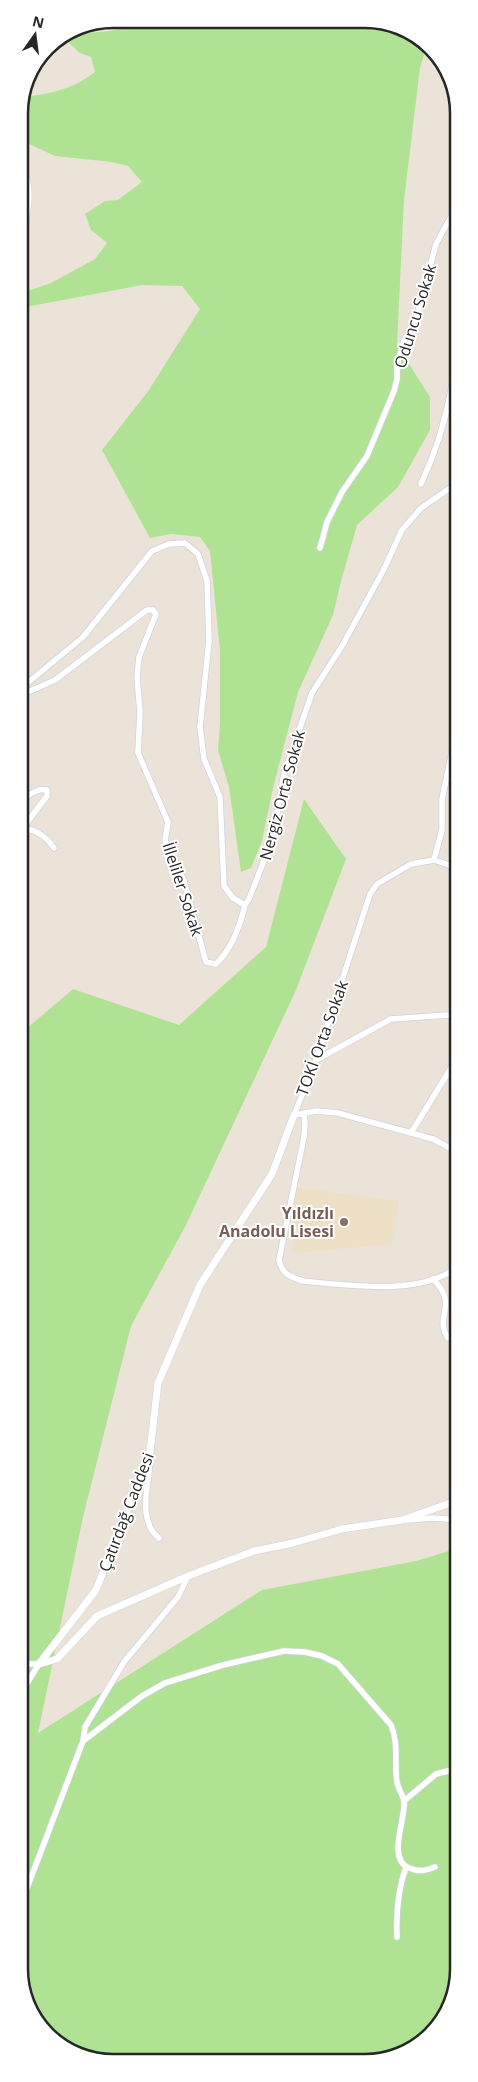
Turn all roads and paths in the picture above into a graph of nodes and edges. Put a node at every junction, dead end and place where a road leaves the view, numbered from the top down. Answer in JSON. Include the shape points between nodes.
{"nodes":[{"id":1,"x":450,"y":218,"type":"edge"},
{"id":2,"x":450,"y":394,"type":"edge"},
{"id":3,"x":420,"y":484,"type":"dead end"},
{"id":4,"x":450,"y":488,"type":"edge"},
{"id":5,"x":320,"y":548,"type":"dead end"},
{"id":6,"x":28,"y":683,"type":"edge"},
{"id":7,"x":28,"y":692,"type":"edge"},
{"id":8,"x":450,"y":761,"type":"edge"},
{"id":9,"x":28,"y":796,"type":"edge"},
{"id":10,"x":28,"y":821,"type":"edge"},
{"id":11,"x":28,"y":830,"type":"edge"},
{"id":12,"x":54,"y":848,"type":"dead end"},
{"id":13,"x":434,"y":860,"type":"junction"},
{"id":14,"x":450,"y":866,"type":"edge"},
{"id":15,"x":245,"y":905,"type":"junction"},
{"id":16,"x":450,"y":1016,"type":"edge"},
{"id":17,"x":316,"y":1060,"type":"junction"},
{"id":18,"x":450,"y":1070,"type":"edge"},
{"id":19,"x":304,"y":1113,"type":"junction"},
{"id":20,"x":294,"y":1115,"type":"junction"},
{"id":21,"x":411,"y":1133,"type":"junction"},
{"id":22,"x":450,"y":1148,"type":"edge"},
{"id":23,"x":450,"y":1273,"type":"edge"},
{"id":24,"x":433,"y":1279,"type":"junction"},
{"id":25,"x":448,"y":1338,"type":"dead end"},
{"id":26,"x":150,"y":1452,"type":"junction"},
{"id":27,"x":450,"y":1503,"type":"edge"},
{"id":28,"x":450,"y":1519,"type":"edge"},
{"id":29,"x":402,"y":1520,"type":"junction"},
{"id":30,"x":159,"y":1538,"type":"dead end"},
{"id":31,"x":188,"y":1576,"type":"junction"},
{"id":32,"x":28,"y":1664,"type":"edge"},
{"id":33,"x":39,"y":1664,"type":"junction"},
{"id":34,"x":28,"y":1682,"type":"edge"},
{"id":35,"x":83,"y":1741,"type":"junction"},
{"id":36,"x":450,"y":1770,"type":"edge"},
{"id":37,"x":404,"y":1801,"type":"junction"},
{"id":38,"x":406,"y":1867,"type":"junction"},
{"id":39,"x":435,"y":1867,"type":"dead end"},
{"id":40,"x":28,"y":1888,"type":"edge"},
{"id":41,"x":397,"y":1937,"type":"dead end"}],
"edges":[{"from":1,"to":5,"type":"street","name":"Oduncu Sokak","via":[[436,244],[417,316],[404,341],[394,391],[367,456],[342,492],[327,522]]},
{"from":2,"to":3,"type":"street","via":[[432,457]]},
{"from":4,"to":15,"type":"street","name":"Nergiz Orta Sokak","via":[[421,508],[402,530],[342,646],[312,693],[284,774],[272,840]]},
{"from":6,"to":15,"type":"street","via":[[83,637],[152,551],[169,544],[185,543],[198,554],[207,581],[209,640],[200,727],[204,759],[220,797],[224,886],[233,898]]},
{"from":7,"to":15,"type":"street","name":"İlleliler Sokak","via":[[55,680],[147,610],[153,610],[156,614],[139,657],[138,753],[168,822],[164,840],[184,882],[206,962],[216,964],[224,958],[238,930]]},
{"from":8,"to":13,"type":"street","via":[[442,799],[442,830]]},
{"from":9,"to":10,"type":"street","via":[[47,790],[47,796]]},
{"from":11,"to":12,"type":"street","via":[[45,836]]},
{"from":13,"to":14,"type":"street"},
{"from":13,"to":17,"type":"street","name":"TOKİ Orta Sokak","via":[[411,864],[377,884],[370,894]]},
{"from":16,"to":17,"type":"street","via":[[391,1020]]},
{"from":17,"to":20,"type":"street","name":"TOKİ Orta Sokak"},
{"from":18,"to":21,"type":"street"},
{"from":19,"to":20,"type":"street","name":"TOKİ Orta Sokak"},
{"from":19,"to":21,"type":"street","name":"TOKİ Orta Sokak","via":[[338,1113]]},
{"from":19,"to":24,"type":"street","via":[[306,1124],[279,1260],[281,1270],[303,1282],[361,1286],[402,1285]]},
{"from":20,"to":26,"type":"street","name":"Çatırdağ Caddesi","via":[[272,1174],[200,1285],[158,1383]]},
{"from":21,"to":22,"type":"street","name":"TOKİ Orta Sokak"},
{"from":23,"to":24,"type":"street"},
{"from":24,"to":25,"type":"street","via":[[446,1296],[443,1330]]},
{"from":26,"to":30,"type":"street","via":[[146,1492],[148,1522],[151,1532]]},
{"from":26,"to":33,"type":"street","name":"Çatırdağ Caddesi","via":[[96,1590]]},
{"from":27,"to":29,"type":"street"},
{"from":28,"to":29,"type":"street"},
{"from":29,"to":31,"type":"street","via":[[342,1529],[254,1551]]},
{"from":31,"to":33,"type":"street","via":[[97,1616],[57,1659]]},
{"from":31,"to":35,"type":"street","via":[[178,1597],[124,1662],[85,1727]]},
{"from":32,"to":33,"type":"street"},
{"from":33,"to":34,"type":"street"},
{"from":35,"to":37,"type":"street","via":[[142,1696],[165,1684],[223,1665],[284,1652],[305,1652],[338,1664],[391,1725],[395,1735],[397,1782]]},
{"from":35,"to":40,"type":"street"},
{"from":36,"to":37,"type":"street","via":[[436,1774]]},
{"from":37,"to":38,"type":"street","via":[[398,1850]]},
{"from":38,"to":39,"type":"street","via":[[424,1872]]},
{"from":38,"to":41,"type":"street","via":[[396,1916]]}]}
